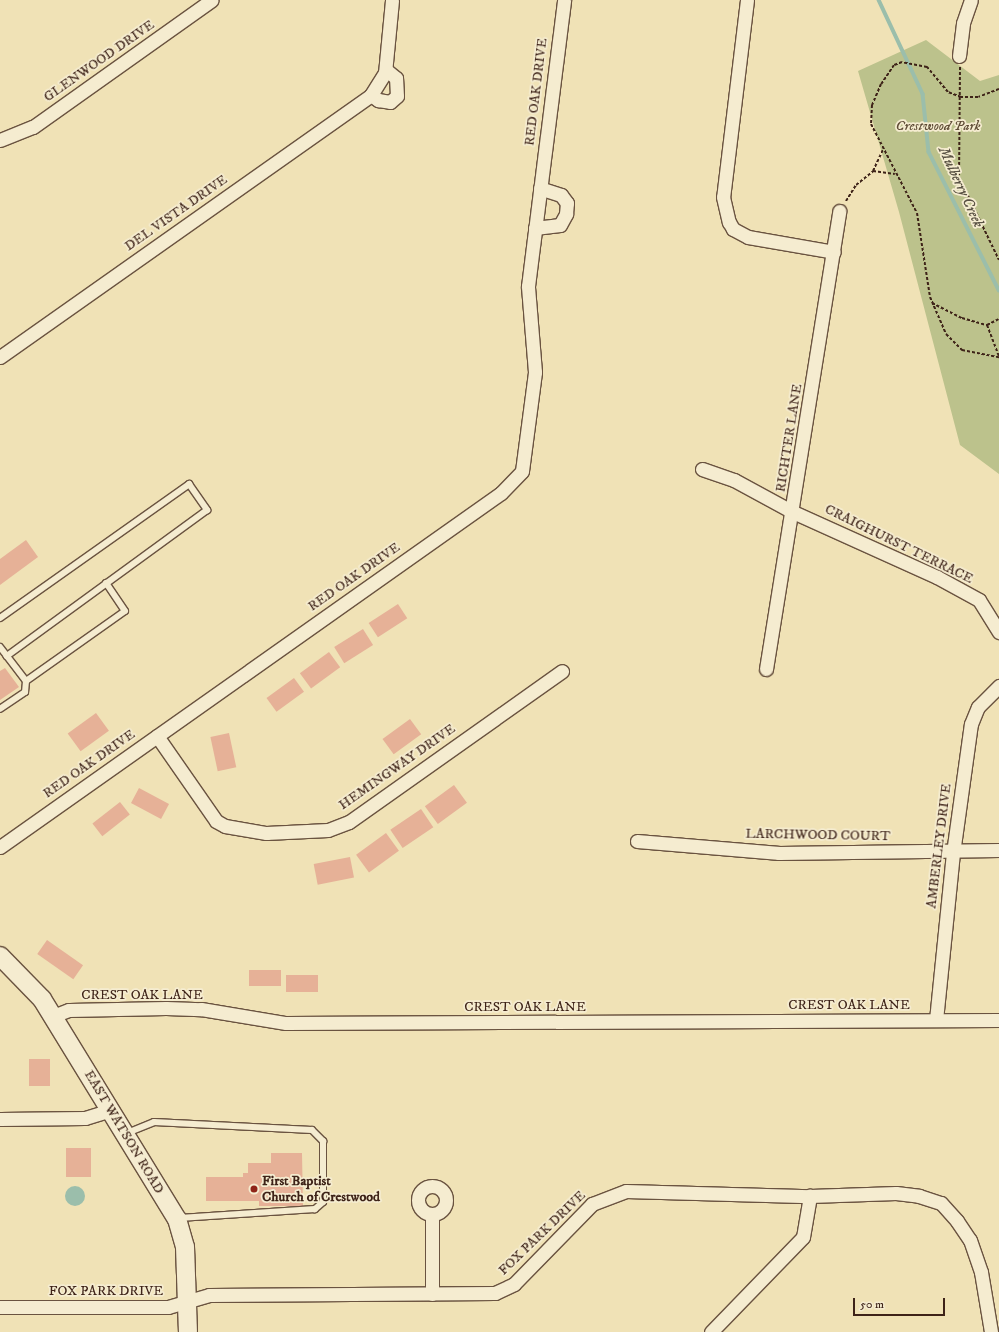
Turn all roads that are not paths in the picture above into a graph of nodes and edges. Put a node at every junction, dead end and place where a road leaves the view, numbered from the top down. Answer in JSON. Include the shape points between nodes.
{"nodes":[{"id":1,"x":212,"y":0,"type":"edge"},
{"id":2,"x":392,"y":0,"type":"edge"},
{"id":3,"x":564,"y":0,"type":"edge"},
{"id":4,"x":747,"y":0,"type":"edge"},
{"id":5,"x":971,"y":0,"type":"edge"},
{"id":6,"x":959,"y":56,"type":"road end"},
{"id":7,"x":386,"y":70,"type":"junction"},
{"id":8,"x":371,"y":95,"type":"junction"},
{"id":9,"x":0,"y":140,"type":"edge"},
{"id":10,"x":540,"y":188,"type":"junction"},
{"id":11,"x":840,"y":211,"type":"road end"},
{"id":12,"x":535,"y":228,"type":"junction"},
{"id":13,"x":834,"y":252,"type":"junction"},
{"id":14,"x":0,"y":357,"type":"edge"},
{"id":15,"x":702,"y":469,"type":"dead end"},
{"id":16,"x":793,"y":512,"type":"junction"},
{"id":17,"x":106,"y":583,"type":"junction"},
{"id":18,"x":0,"y":618,"type":"edge"},
{"id":19,"x":999,"y":632,"type":"edge"},
{"id":20,"x":0,"y":647,"type":"edge"},
{"id":21,"x":7,"y":656,"type":"junction"},
{"id":22,"x":766,"y":670,"type":"dead end"},
{"id":23,"x":562,"y":671,"type":"dead end"},
{"id":24,"x":26,"y":681,"type":"junction"},
{"id":25,"x":999,"y":686,"type":"edge"},
{"id":26,"x":0,"y":709,"type":"edge"},
{"id":27,"x":157,"y":736,"type":"junction"},
{"id":28,"x":637,"y":841,"type":"dead end"},
{"id":29,"x":0,"y":847,"type":"edge"},
{"id":30,"x":999,"y":850,"type":"edge"},
{"id":31,"x":953,"y":852,"type":"junction"},
{"id":32,"x":0,"y":956,"type":"edge"},
{"id":33,"x":54,"y":1016,"type":"junction"},
{"id":34,"x":936,"y":1020,"type":"junction"},
{"id":35,"x":999,"y":1020,"type":"edge"},
{"id":36,"x":112,"y":1110,"type":"junction"},
{"id":37,"x":0,"y":1119,"type":"edge"},
{"id":38,"x":126,"y":1133,"type":"junction"},
{"id":39,"x":810,"y":1196,"type":"junction"},
{"id":40,"x":432,"y":1214,"type":"dead end"},
{"id":41,"x":177,"y":1219,"type":"junction"},
{"id":42,"x":432,"y":1294,"type":"junction"},
{"id":43,"x":188,"y":1302,"type":"junction"},
{"id":44,"x":0,"y":1307,"type":"edge"},
{"id":45,"x":188,"y":1332,"type":"edge"},
{"id":46,"x":712,"y":1332,"type":"edge"},
{"id":47,"x":991,"y":1332,"type":"edge"}],
"edges":[{"from":1,"to":9,"type":"street","name":"GLENWOOD DRIVE","via":[[33,127]]},
{"from":2,"to":7,"type":"street","name":"DEL VISTA DRIVE"},
{"from":3,"to":10,"type":"street","name":"RED OAK DRIVE"},
{"from":4,"to":13,"type":"street","via":[[723,196],[729,222],[733,229],[748,237]]},
{"from":5,"to":6,"type":"street","via":[[963,23]]},
{"from":7,"to":8,"type":"street","name":"DEL VISTA DRIVE","via":[[381,84]]},
{"from":7,"to":8,"type":"street","via":[[396,78],[397,96],[390,102],[378,100]]},
{"from":8,"to":14,"type":"street","name":"DEL VISTA DRIVE"},
{"from":10,"to":12,"type":"street","name":"RED OAK DRIVE"},
{"from":10,"to":12,"type":"street","via":[[561,195],[567,203],[566,214],[560,225],[546,229]]},
{"from":11,"to":13,"type":"street","name":"RICHTER LANE"},
{"from":12,"to":27,"type":"street","name":"RED OAK DRIVE","via":[[528,286],[535,372],[522,471],[501,493]]},
{"from":13,"to":16,"type":"street","name":"RICHTER LANE"},
{"from":15,"to":16,"type":"street","name":"CRAIGHURST TERRACE","via":[[734,480]]},
{"from":16,"to":19,"type":"street","name":"CRAIGHURST TERRACE","via":[[937,577],[979,600]]},
{"from":16,"to":22,"type":"street","name":"RICHTER LANE"},
{"from":17,"to":18,"type":"lane","via":[[207,510],[189,484]]},
{"from":17,"to":21,"type":"lane"},
{"from":17,"to":24,"type":"lane","via":[[125,611]]},
{"from":20,"to":21,"type":"lane"},
{"from":21,"to":24,"type":"lane"},
{"from":23,"to":27,"type":"street","name":"HEMINGWAY DRIVE","via":[[349,822],[328,830],[266,833],[225,826],[216,820]]},
{"from":24,"to":26,"type":"lane","via":[[25,692]]},
{"from":25,"to":31,"type":"street","name":"AMBERLEY DRIVE","via":[[978,707],[971,724]]},
{"from":27,"to":29,"type":"street","name":"RED OAK DRIVE"},
{"from":28,"to":31,"type":"street","name":"LARCHWOOD COURT","via":[[779,852]]},
{"from":30,"to":31,"type":"street","name":"LARCHWOOD COURT"},
{"from":31,"to":34,"type":"street","name":"AMBERLEY DRIVE"},
{"from":32,"to":33,"type":"street","name":"EAST WATSON ROAD","via":[[42,998]]},
{"from":33,"to":34,"type":"street","name":"CREST OAK LANE","via":[[69,1010],[166,1008],[201,1009],[286,1023]]},
{"from":33,"to":36,"type":"street","name":"EAST WATSON ROAD"},
{"from":34,"to":35,"type":"street","name":"CREST OAK LANE"},
{"from":36,"to":37,"type":"street","via":[[85,1118]]},
{"from":36,"to":38,"type":"street","name":"EAST WATSON ROAD"},
{"from":38,"to":41,"type":"street","name":"EAST WATSON ROAD"},
{"from":38,"to":41,"type":"lane","via":[[154,1122],[312,1130],[323,1141],[323,1202],[315,1209],[194,1215]]},
{"from":39,"to":42,"type":"street","name":"FOX PARK DRIVE","via":[[626,1191],[592,1204],[514,1284],[505,1290],[495,1293]]},
{"from":39,"to":46,"type":"street","via":[[803,1237]]},
{"from":39,"to":47,"type":"street","name":"FOX PARK DRIVE","via":[[896,1194],[919,1196],[941,1203],[970,1240],[981,1272]]},
{"from":40,"to":42,"type":"street"},
{"from":41,"to":43,"type":"street","name":"EAST WATSON ROAD","via":[[185,1247]]},
{"from":42,"to":43,"type":"street","name":"FOX PARK DRIVE","via":[[209,1295]]},
{"from":43,"to":44,"type":"street","name":"FOX PARK DRIVE","via":[[168,1307]]},
{"from":43,"to":45,"type":"street","name":"EAST WATSON ROAD"}]}
